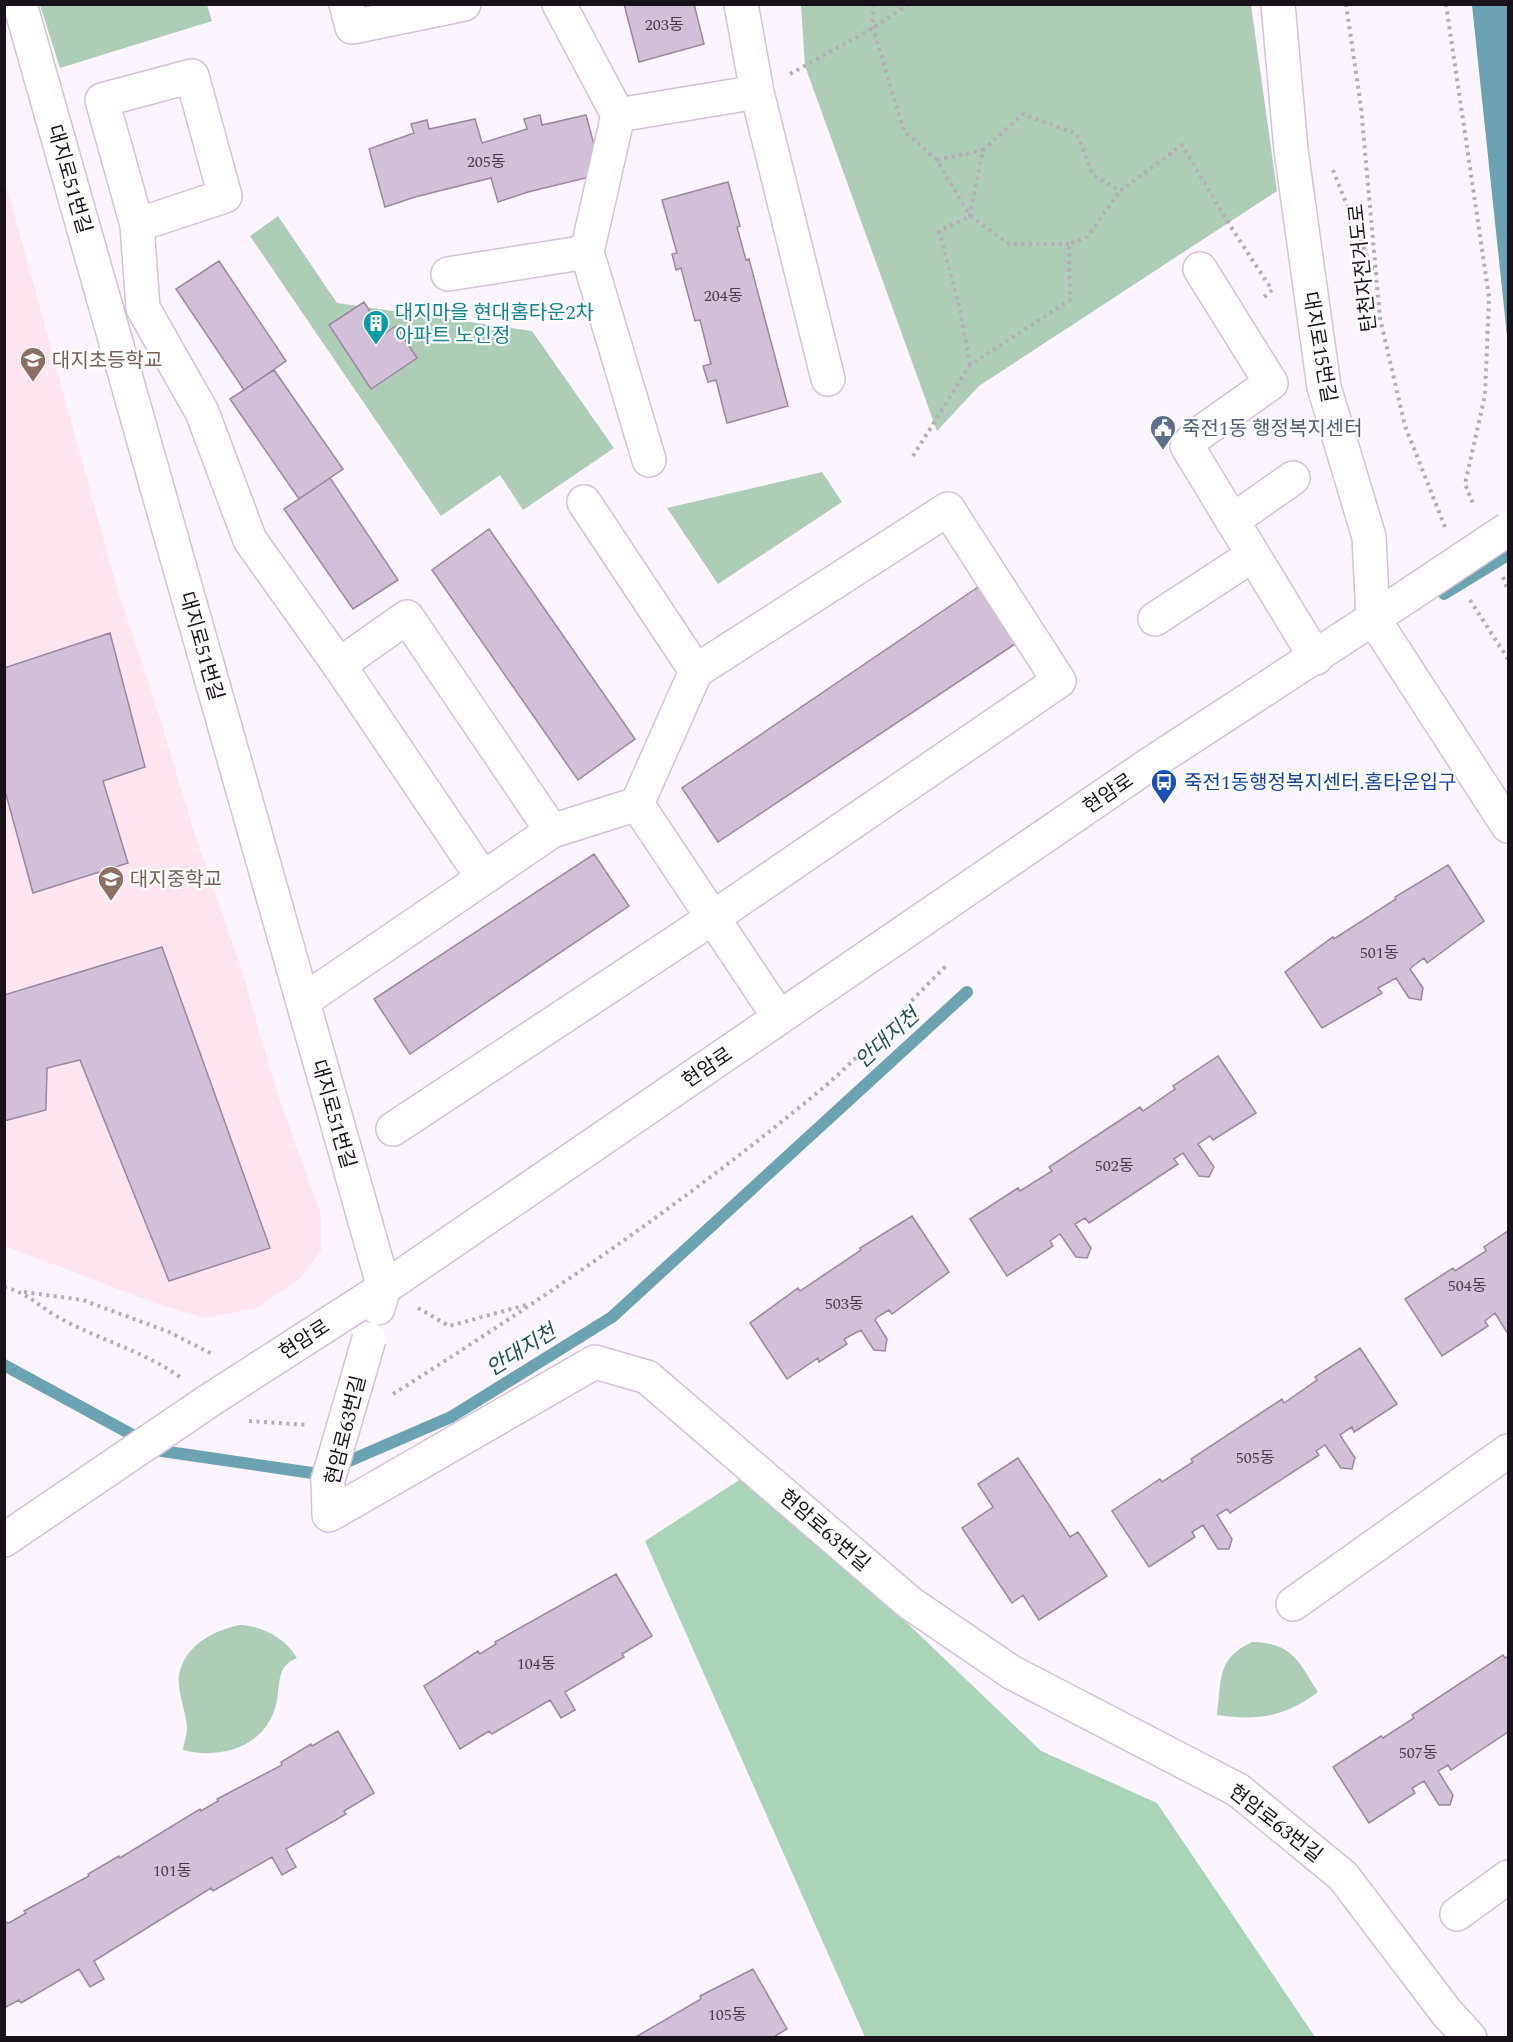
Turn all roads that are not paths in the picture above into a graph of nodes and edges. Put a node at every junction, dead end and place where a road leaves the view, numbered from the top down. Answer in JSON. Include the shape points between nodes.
{"nodes":[{"id":1,"x":20,"y":4,"type":"edge"},
{"id":2,"x":346,"y":4,"type":"edge"},
{"id":3,"x":464,"y":4,"type":"edge"},
{"id":4,"x":559,"y":4,"type":"edge"},
{"id":5,"x":741,"y":4,"type":"edge"},
{"id":6,"x":1278,"y":4,"type":"edge"},
{"id":7,"x":757,"y":92,"type":"junction"},
{"id":8,"x":618,"y":115,"type":"junction"},
{"id":9,"x":137,"y":225,"type":"junction"},
{"id":10,"x":587,"y":252,"type":"junction"},
{"id":11,"x":1200,"y":269,"type":"dead end"},
{"id":12,"x":448,"y":274,"type":"dead end"},
{"id":13,"x":828,"y":379,"type":"dead end"},
{"id":14,"x":649,"y":460,"type":"dead end"},
{"id":15,"x":1293,"y":478,"type":"dead end"},
{"id":16,"x":584,"y":502,"type":"dead end"},
{"id":17,"x":1232,"y":520,"type":"junction"},
{"id":18,"x":1509,"y":529,"type":"edge"},
{"id":19,"x":1253,"y":555,"type":"junction"},
{"id":20,"x":1373,"y":618,"type":"junction"},
{"id":21,"x":1155,"y":619,"type":"dead end"},
{"id":22,"x":1316,"y":658,"type":"junction"},
{"id":23,"x":339,"y":665,"type":"junction"},
{"id":24,"x":696,"y":671,"type":"junction"},
{"id":25,"x":637,"y":804,"type":"junction"},
{"id":26,"x":1509,"y":825,"type":"edge"},
{"id":27,"x":552,"y":831,"type":"junction"},
{"id":28,"x":483,"y":878,"type":"junction"},
{"id":29,"x":714,"y":917,"type":"junction"},
{"id":30,"x":303,"y":1001,"type":"junction"},
{"id":31,"x":779,"y":1017,"type":"junction"},
{"id":32,"x":393,"y":1129,"type":"dead end"},
{"id":33,"x":384,"y":1288,"type":"junction"},
{"id":34,"x":1509,"y":1451,"type":"edge"},
{"id":35,"x":4,"y":1540,"type":"edge"},
{"id":36,"x":1293,"y":1604,"type":"dead end"},
{"id":37,"x":1509,"y":1877,"type":"edge"},
{"id":38,"x":1457,"y":1914,"type":"dead end"},
{"id":39,"x":1470,"y":2037,"type":"edge"}],
"edges":[{"from":1,"to":30,"type":"street","name":"대지로51번길"},
{"from":2,"to":3,"type":"street","via":[[352,27]]},
{"from":4,"to":8,"type":"street"},
{"from":5,"to":7,"type":"street"},
{"from":6,"to":20,"type":"street","name":"대지로15번길","via":[[1291,150],[1324,387],[1369,537]]},
{"from":7,"to":8,"type":"street"},
{"from":7,"to":13,"type":"street"},
{"from":8,"to":10,"type":"street"},
{"from":9,"to":9,"type":"street","via":[[225,196],[192,76],[102,100]]},
{"from":9,"to":23,"type":"street","via":[[143,308],[202,412],[250,540]]},
{"from":10,"to":12,"type":"street"},
{"from":10,"to":14,"type":"street"},
{"from":11,"to":17,"type":"street","via":[[1271,383],[1187,446]]},
{"from":15,"to":17,"type":"street"},
{"from":16,"to":24,"type":"street"},
{"from":17,"to":19,"type":"street"},
{"from":18,"to":20,"type":"street","name":"현암로","bridge":true},
{"from":19,"to":21,"type":"street"},
{"from":19,"to":22,"type":"street"},
{"from":20,"to":22,"type":"street","name":"현암로"},
{"from":20,"to":26,"type":"street"},
{"from":22,"to":31,"type":"street","name":"현암로","via":[[1150,764]]},
{"from":23,"to":27,"type":"street","via":[[407,617]]},
{"from":23,"to":28,"type":"street"},
{"from":24,"to":25,"type":"street"},
{"from":24,"to":29,"type":"street","via":[[948,509],[1059,681]]},
{"from":25,"to":27,"type":"street"},
{"from":25,"to":29,"type":"street"},
{"from":27,"to":28,"type":"street"},
{"from":28,"to":30,"type":"street"},
{"from":29,"to":31,"type":"street"},
{"from":29,"to":32,"type":"street"},
{"from":30,"to":33,"type":"street","name":"대지로51번길"},
{"from":31,"to":33,"type":"street","name":"현암로"},
{"from":33,"to":35,"type":"street","name":"현암로","via":[[252,1373],[199,1391],[110,1469]]},
{"from":33,"to":39,"type":"street","name":"현암로63번길","bridge":true,"via":[[328,1480],[329,1515],[595,1362],[647,1377],[919,1609],[1011,1672],[1238,1790],[1343,1876],[1447,2013]]},
{"from":34,"to":36,"type":"street"},
{"from":37,"to":38,"type":"street"}]}
